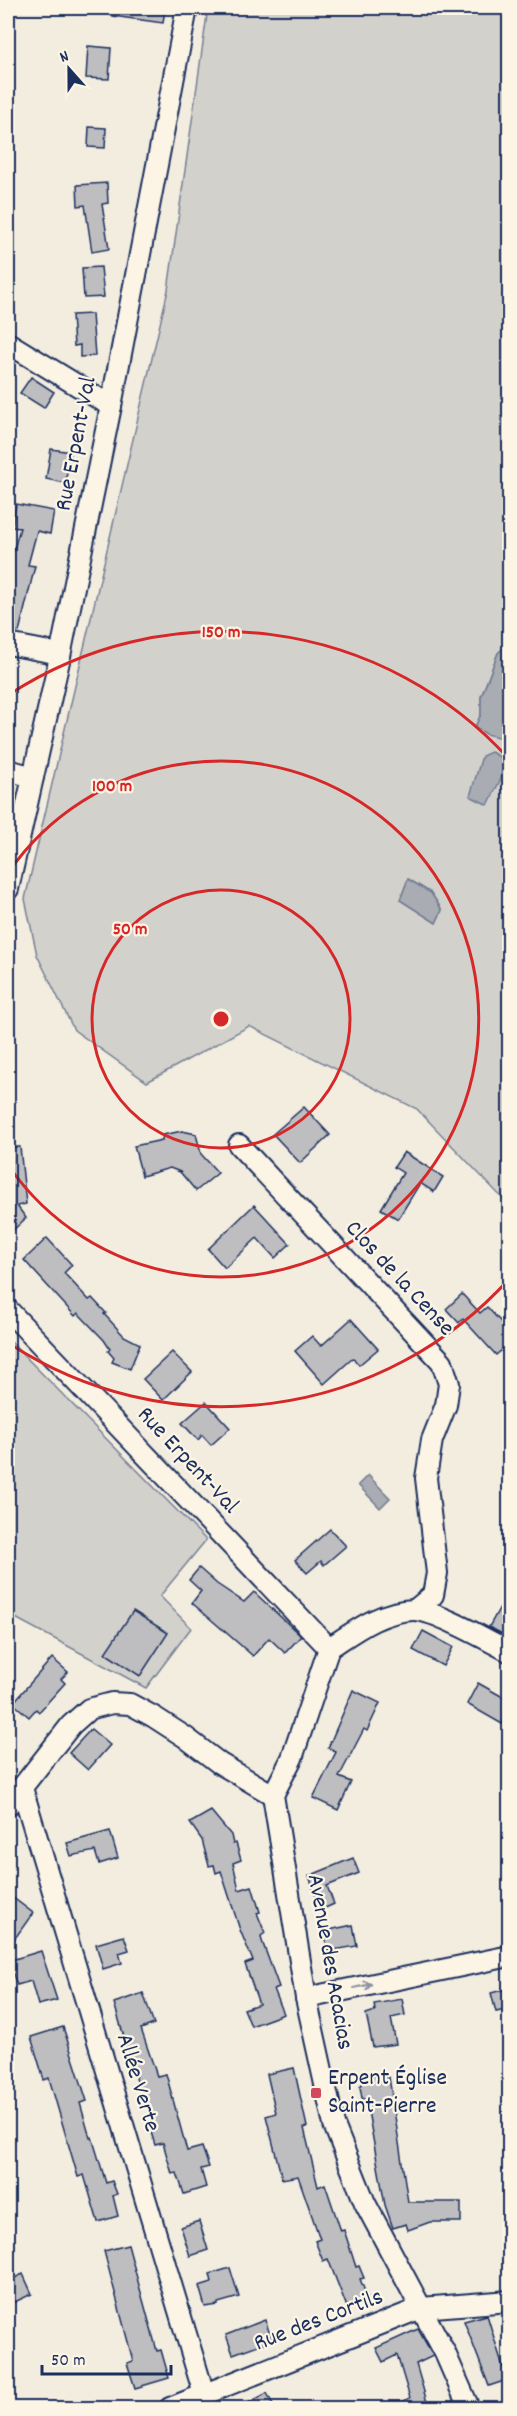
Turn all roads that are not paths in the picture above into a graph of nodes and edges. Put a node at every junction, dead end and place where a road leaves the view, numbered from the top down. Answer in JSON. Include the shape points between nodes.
{"nodes":[{"id":1,"x":187,"y":8,"type":"edge"},
{"id":2,"x":8,"y":343,"type":"edge"},
{"id":3,"x":111,"y":406,"type":"junction"},
{"id":4,"x":8,"y":644,"type":"edge"},
{"id":5,"x":8,"y":654,"type":"edge"},
{"id":6,"x":59,"y":658,"type":"junction"},
{"id":7,"x":8,"y":770,"type":"edge"},
{"id":8,"x":33,"y":777,"type":"junction"},
{"id":9,"x":8,"y":889,"type":"edge"},
{"id":10,"x":239,"y":1145,"type":"dead end"},
{"id":11,"x":8,"y":1310,"type":"edge"},
{"id":12,"x":415,"y":1610,"type":"junction"},
{"id":13,"x":329,"y":1648,"type":"junction"},
{"id":14,"x":510,"y":1652,"type":"edge"},
{"id":15,"x":22,"y":1788,"type":"junction"},
{"id":16,"x":273,"y":1795,"type":"junction"},
{"id":17,"x":8,"y":1805,"type":"edge"},
{"id":18,"x":510,"y":1956,"type":"edge"},
{"id":19,"x":306,"y":1998,"type":"junction"},
{"id":20,"x":510,"y":2301,"type":"edge"},
{"id":21,"x":421,"y":2308,"type":"junction"},
{"id":22,"x":204,"y":2394,"type":"junction"},
{"id":23,"x":170,"y":2409,"type":"edge"},
{"id":24,"x":468,"y":2409,"type":"edge"}],
"edges":[{"from":1,"to":3,"type":"street","name":"Rue Erpent-Val"},
{"from":2,"to":3,"type":"street"},
{"from":3,"to":6,"type":"street","name":"Rue Erpent-Val"},
{"from":4,"to":6,"type":"street"},
{"from":5,"to":6,"type":"street"},
{"from":6,"to":8,"type":"street","name":"Rue Erpent-Val"},
{"from":7,"to":8,"type":"street"},
{"from":8,"to":9,"type":"street","name":"Rue Erpent-Val"},
{"from":10,"to":12,"type":"street","name":"Clos de la Cense","via":[[442,1362],[449,1384],[446,1405],[432,1440],[426,1478],[437,1573],[433,1595]]},
{"from":11,"to":13,"type":"street","name":"Rue Erpent-Val"},
{"from":12,"to":13,"type":"street","via":[[371,1621]]},
{"from":12,"to":14,"type":"street","via":[[457,1624]]},
{"from":13,"to":16,"type":"street","via":[[292,1758]]},
{"from":15,"to":16,"type":"street","via":[[71,1725],[89,1709],[130,1704]]},
{"from":15,"to":17,"type":"street"},
{"from":15,"to":22,"type":"street","name":"Allée Verte"},
{"from":16,"to":19,"type":"street","name":"Avenue des Acacias"},
{"from":19,"to":18,"type":"street","one_way":true},
{"from":19,"to":21,"type":"street","name":"Avenue des Acacias","via":[[334,2125],[365,2203]]},
{"from":20,"to":21,"type":"street","name":"Rue des Cortils"},
{"from":21,"to":22,"type":"street","name":"Rue des Cortils"},
{"from":21,"to":24,"type":"street","name":"Avenue des Acacias"},
{"from":22,"to":23,"type":"street","name":"Rue des Cortils"}]}
